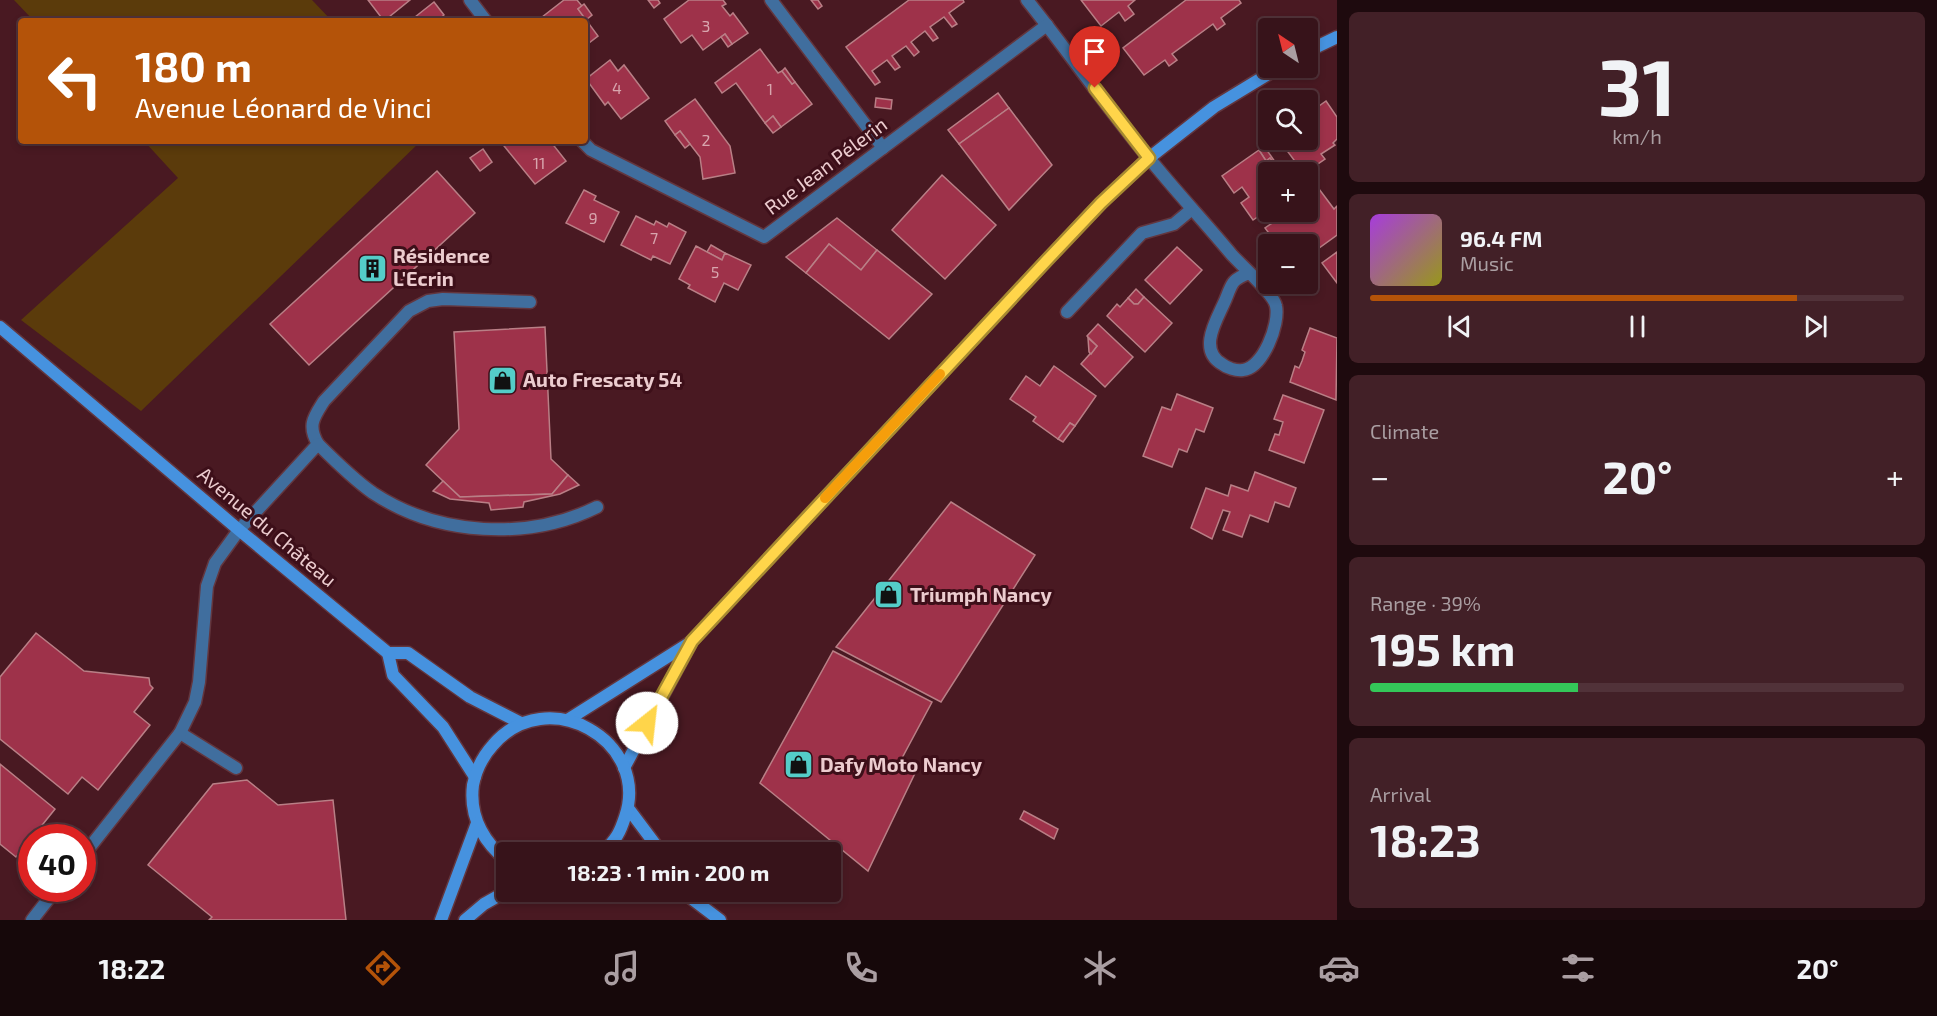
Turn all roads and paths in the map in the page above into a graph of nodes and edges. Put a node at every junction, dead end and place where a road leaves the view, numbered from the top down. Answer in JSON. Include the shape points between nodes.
{"nodes":[{"id":1,"x":470,"y":0,"type":"edge"},
{"id":2,"x":771,"y":0,"type":"edge"},
{"id":3,"x":1027,"y":0,"type":"edge"},
{"id":4,"x":484,"y":18,"type":"edge"},
{"id":5,"x":1047,"y":25,"type":"junction"},
{"id":6,"x":1337,"y":37,"type":"edge"},
{"id":7,"x":1318,"y":46,"type":"edge"},
{"id":8,"x":1262,"y":78,"type":"edge"},
{"id":9,"x":585,"y":144,"type":"edge"},
{"id":10,"x":883,"y":148,"type":"junction"},
{"id":11,"x":1149,"y":158,"type":"junction"},
{"id":12,"x":1192,"y":208,"type":"junction"},
{"id":13,"x":1248,"y":273,"type":"junction"},
{"id":14,"x":530,"y":302,"type":"dead end"},
{"id":15,"x":1066,"y":312,"type":"dead end"},
{"id":16,"x":0,"y":327,"type":"edge"},
{"id":17,"x":318,"y":444,"type":"junction"},
{"id":18,"x":597,"y":507,"type":"dead end"},
{"id":19,"x":239,"y":530,"type":"junction"},
{"id":20,"x":692,"y":641,"type":"junction"},
{"id":21,"x":388,"y":653,"type":"junction"},
{"id":22,"x":568,"y":719,"type":"junction"},
{"id":23,"x":521,"y":723,"type":"junction"},
{"id":24,"x":180,"y":733,"type":"junction"},
{"id":25,"x":236,"y":768,"type":"dead end"},
{"id":26,"x":624,"y":768,"type":"junction"},
{"id":27,"x":475,"y":777,"type":"junction"},
{"id":28,"x":628,"y":808,"type":"junction"},
{"id":29,"x":477,"y":823,"type":"junction"},
{"id":30,"x":96,"y":840,"type":"edge"},
{"id":31,"x":612,"y":842,"type":"edge"},
{"id":32,"x":654,"y":842,"type":"edge"},
{"id":33,"x":496,"y":852,"type":"edge"},
{"id":34,"x":496,"y":897,"type":"edge"},
{"id":35,"x":46,"y":902,"type":"edge"},
{"id":36,"x":697,"y":902,"type":"edge"},
{"id":37,"x":32,"y":920,"type":"edge"},
{"id":38,"x":441,"y":920,"type":"edge"},
{"id":39,"x":465,"y":920,"type":"edge"},
{"id":40,"x":720,"y":920,"type":"edge"}],
"edges":[{"from":1,"to":4,"type":"street"},
{"from":2,"to":10,"type":"street"},
{"from":3,"to":5,"type":"street"},
{"from":5,"to":10,"type":"street","name":"Rue Jean Pélerin"},
{"from":5,"to":11,"type":"street"},
{"from":6,"to":7,"type":"main road"},
{"from":8,"to":11,"type":"main road","via":[[1214,107]]},
{"from":9,"to":10,"type":"street","name":"Rue Jean Pélerin","via":[[764,237]]},
{"from":11,"to":12,"type":"street"},
{"from":11,"to":20,"type":"main road","via":[[1101,203]]},
{"from":12,"to":13,"type":"street"},
{"from":12,"to":15,"type":"street","via":[[1174,224],[1142,233]]},
{"from":13,"to":13,"type":"street","via":[[1270,293],[1277,319],[1263,354],[1253,367],[1243,370],[1218,363],[1209,343],[1234,281]]},
{"from":14,"to":17,"type":"street","via":[[443,299],[417,305],[324,401],[312,428]]},
{"from":16,"to":19,"type":"main road","name":"Avenue du Château"},
{"from":17,"to":18,"type":"street","via":[[385,500],[454,525],[503,529],[548,525]]},
{"from":17,"to":19,"type":"street"},
{"from":19,"to":21,"type":"main road","name":"Avenue du Château"},
{"from":19,"to":24,"type":"street","via":[[215,563],[207,586],[199,682],[195,702]]},
{"from":20,"to":22,"type":"main road"},
{"from":20,"to":26,"type":"main road"},
{"from":21,"to":23,"type":"main road","name":"Avenue du Château","via":[[408,654],[470,697]]},
{"from":21,"to":27,"type":"main road","via":[[393,675],[443,727]]},
{"from":22,"to":23,"type":"main road","via":[[552,717]]},
{"from":22,"to":26,"type":"main road","via":[[592,729],[611,746]]},
{"from":23,"to":27,"type":"main road","via":[[500,736],[484,754]]},
{"from":24,"to":25,"type":"street"},
{"from":24,"to":30,"type":"street"},
{"from":26,"to":28,"type":"main road"},
{"from":27,"to":29,"type":"main road","via":[[472,792]]},
{"from":28,"to":31,"type":"main road"},
{"from":28,"to":32,"type":"main road"},
{"from":29,"to":33,"type":"main road"},
{"from":29,"to":38,"type":"main road"},
{"from":34,"to":39,"type":"main road"},
{"from":35,"to":37,"type":"street"},
{"from":36,"to":40,"type":"main road"}]}
